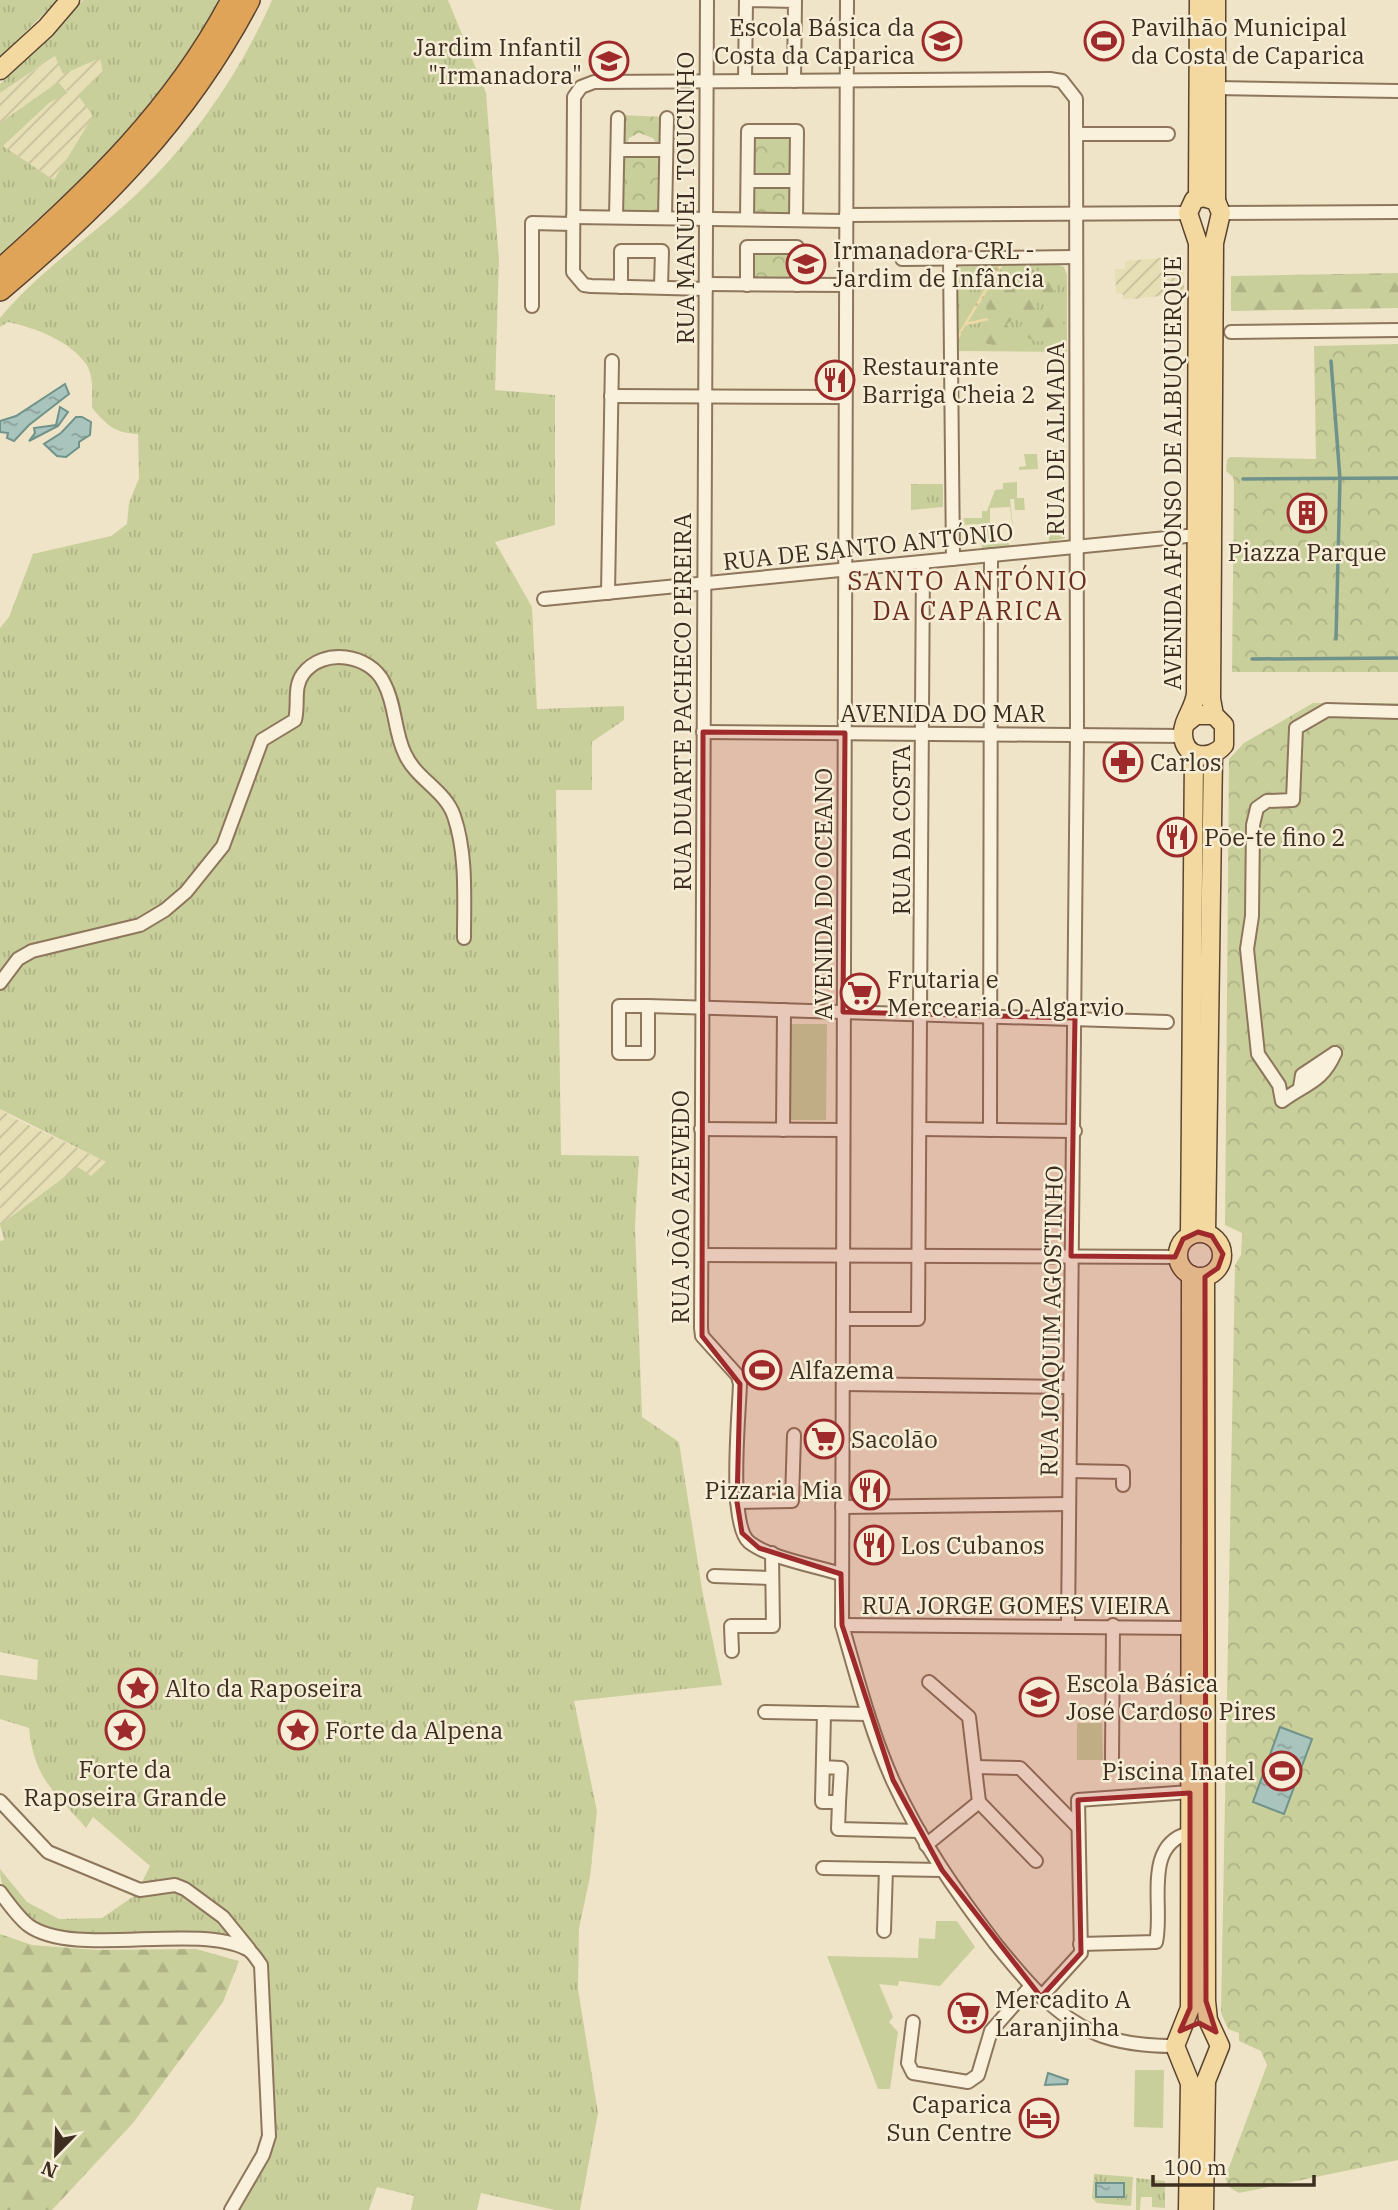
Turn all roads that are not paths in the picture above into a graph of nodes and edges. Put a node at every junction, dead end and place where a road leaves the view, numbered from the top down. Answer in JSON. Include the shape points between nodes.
{"nodes":[{"id":1,"x":70,"y":0,"type":"edge"},
{"id":2,"x":232,"y":0,"type":"edge"},
{"id":3,"x":249,"y":0,"type":"edge"},
{"id":4,"x":707,"y":0,"type":"edge"},
{"id":5,"x":847,"y":0,"type":"edge"},
{"id":6,"x":1199,"y":0,"type":"edge"},
{"id":7,"x":1216,"y":0,"type":"edge"},
{"id":8,"x":0,"y":70,"type":"edge"},
{"id":9,"x":707,"y":81,"type":"junction"},
{"id":10,"x":745,"y":81,"type":"junction"},
{"id":11,"x":794,"y":81,"type":"junction"},
{"id":12,"x":846,"y":82,"type":"junction"},
{"id":13,"x":1216,"y":88,"type":"junction"},
{"id":14,"x":1398,"y":91,"type":"edge"},
{"id":15,"x":618,"y":118,"type":"dead end"},
{"id":16,"x":667,"y":118,"type":"dead end"},
{"id":17,"x":1076,"y":134,"type":"junction"},
{"id":18,"x":1168,"y":134,"type":"dead end"},
{"id":19,"x":618,"y":150,"type":"junction"},
{"id":20,"x":666,"y":150,"type":"junction"},
{"id":21,"x":748,"y":181,"type":"junction"},
{"id":22,"x":796,"y":181,"type":"junction"},
{"id":23,"x":1205,"y":212,"type":"junction"},
{"id":24,"x":1398,"y":212,"type":"edge"},
{"id":25,"x":1075,"y":213,"type":"junction"},
{"id":26,"x":616,"y":217,"type":"junction"},
{"id":27,"x":665,"y":218,"type":"junction"},
{"id":28,"x":846,"y":218,"type":"junction"},
{"id":29,"x":706,"y":219,"type":"junction"},
{"id":30,"x":747,"y":219,"type":"junction"},
{"id":31,"x":573,"y":220,"type":"junction"},
{"id":32,"x":796,"y":220,"type":"junction"},
{"id":33,"x":1075,"y":257,"type":"junction"},
{"id":34,"x":950,"y":258,"type":"junction"},
{"id":35,"x":902,"y":259,"type":"dead end"},
{"id":36,"x":0,"y":270,"type":"edge"},
{"id":37,"x":747,"y":285,"type":"junction"},
{"id":38,"x":797,"y":285,"type":"junction"},
{"id":39,"x":846,"y":285,"type":"junction"},
{"id":40,"x":706,"y":286,"type":"junction"},
{"id":41,"x":621,"y":287,"type":"junction"},
{"id":42,"x":661,"y":288,"type":"junction"},
{"id":43,"x":0,"y":290,"type":"edge"},
{"id":44,"x":532,"y":306,"type":"dead end"},
{"id":45,"x":1398,"y":330,"type":"edge"},
{"id":46,"x":1231,"y":332,"type":"dead end"},
{"id":47,"x":612,"y":361,"type":"dead end"},
{"id":48,"x":611,"y":396,"type":"junction"},
{"id":49,"x":706,"y":397,"type":"junction"},
{"id":50,"x":845,"y":397,"type":"junction"},
{"id":51,"x":1197,"y":535,"type":"junction"},
{"id":52,"x":1077,"y":547,"type":"junction"},
{"id":53,"x":991,"y":555,"type":"junction"},
{"id":54,"x":953,"y":559,"type":"junction"},
{"id":55,"x":923,"y":562,"type":"junction"},
{"id":56,"x":845,"y":569,"type":"junction"},
{"id":57,"x":704,"y":583,"type":"junction"},
{"id":58,"x":608,"y":593,"type":"junction"},
{"id":59,"x":544,"y":599,"type":"dead end"},
{"id":60,"x":1398,"y":712,"type":"edge"},
{"id":61,"x":1214,"y":715,"type":"junction"},
{"id":62,"x":1185,"y":730,"type":"junction"},
{"id":63,"x":703,"y":732,"type":"junction"},
{"id":64,"x":845,"y":733,"type":"junction"},
{"id":65,"x":923,"y":734,"type":"junction"},
{"id":66,"x":989,"y":734,"type":"junction"},
{"id":67,"x":1077,"y":735,"type":"junction"},
{"id":68,"x":1195,"y":754,"type":"junction"},
{"id":69,"x":1213,"y":755,"type":"junction"},
{"id":70,"x":464,"y":938,"type":"dead end"},
{"id":71,"x":0,"y":983,"type":"edge"},
{"id":72,"x":648,"y":1006,"type":"dead end"},
{"id":73,"x":701,"y":1008,"type":"junction"},
{"id":74,"x":784,"y":1010,"type":"junction"},
{"id":75,"x":843,"y":1012,"type":"junction"},
{"id":76,"x":922,"y":1014,"type":"junction"},
{"id":77,"x":991,"y":1016,"type":"junction"},
{"id":78,"x":1074,"y":1018,"type":"junction"},
{"id":79,"x":1167,"y":1022,"type":"dead end"},
{"id":80,"x":1335,"y":1053,"type":"dead end"},
{"id":81,"x":701,"y":1129,"type":"junction"},
{"id":82,"x":921,"y":1129,"type":"junction"},
{"id":83,"x":783,"y":1130,"type":"junction"},
{"id":84,"x":842,"y":1130,"type":"junction"},
{"id":85,"x":990,"y":1130,"type":"junction"},
{"id":86,"x":1075,"y":1131,"type":"junction"},
{"id":87,"x":1198,"y":1234,"type":"junction"},
{"id":88,"x":702,"y":1255,"type":"junction"},
{"id":89,"x":842,"y":1255,"type":"junction"},
{"id":90,"x":919,"y":1256,"type":"junction"},
{"id":91,"x":1071,"y":1256,"type":"junction"},
{"id":92,"x":1178,"y":1257,"type":"junction"},
{"id":93,"x":1198,"y":1276,"type":"junction"},
{"id":94,"x":843,"y":1319,"type":"junction"},
{"id":95,"x":843,"y":1384,"type":"junction"},
{"id":96,"x":1069,"y":1387,"type":"junction"},
{"id":97,"x":794,"y":1436,"type":"dead end"},
{"id":98,"x":1070,"y":1471,"type":"junction"},
{"id":99,"x":1123,"y":1485,"type":"dead end"},
{"id":100,"x":737,"y":1502,"type":"junction"},
{"id":101,"x":1069,"y":1504,"type":"junction"},
{"id":102,"x":842,"y":1507,"type":"junction"},
{"id":103,"x":772,"y":1553,"type":"junction"},
{"id":104,"x":841,"y":1574,"type":"junction"},
{"id":105,"x":714,"y":1576,"type":"dead end"},
{"id":106,"x":772,"y":1578,"type":"junction"},
{"id":107,"x":842,"y":1625,"type":"junction"},
{"id":108,"x":1068,"y":1625,"type":"junction"},
{"id":109,"x":1113,"y":1625,"type":"junction"},
{"id":110,"x":1189,"y":1628,"type":"junction"},
{"id":111,"x":732,"y":1651,"type":"dead end"},
{"id":112,"x":929,"y":1682,"type":"dead end"},
{"id":113,"x":765,"y":1712,"type":"dead end"},
{"id":114,"x":824,"y":1713,"type":"junction"},
{"id":115,"x":868,"y":1714,"type":"junction"},
{"id":116,"x":1112,"y":1759,"type":"dead end"},
{"id":117,"x":975,"y":1767,"type":"junction"},
{"id":118,"x":1190,"y":1792,"type":"junction"},
{"id":119,"x":0,"y":1801,"type":"edge"},
{"id":120,"x":979,"y":1802,"type":"junction"},
{"id":121,"x":1078,"y":1827,"type":"junction"},
{"id":122,"x":919,"y":1831,"type":"junction"},
{"id":123,"x":1189,"y":1833,"type":"junction"},
{"id":124,"x":926,"y":1845,"type":"junction"},
{"id":125,"x":1035,"y":1861,"type":"dead end"},
{"id":126,"x":823,"y":1868,"type":"dead end"},
{"id":127,"x":886,"y":1869,"type":"junction"},
{"id":128,"x":942,"y":1870,"type":"junction"},
{"id":129,"x":0,"y":1892,"type":"edge"},
{"id":130,"x":884,"y":1931,"type":"dead end"},
{"id":131,"x":1080,"y":1944,"type":"junction"},
{"id":132,"x":249,"y":1950,"type":"junction"},
{"id":133,"x":1030,"y":1987,"type":"junction"},
{"id":134,"x":1041,"y":1997,"type":"junction"},
{"id":135,"x":913,"y":2022,"type":"dead end"},
{"id":136,"x":1216,"y":2032,"type":"junction"},
{"id":137,"x":1179,"y":2046,"type":"junction"},
{"id":138,"x":1216,"y":2058,"type":"junction"},
{"id":139,"x":1189,"y":2182,"type":"junction"},
{"id":140,"x":231,"y":2210,"type":"edge"},
{"id":141,"x":1178,"y":2210,"type":"edge"},
{"id":142,"x":1188,"y":2210,"type":"edge"},
{"id":143,"x":1204,"y":2210,"type":"edge"}],
"edges":[{"from":1,"to":8,"type":"main road"},
{"from":2,"to":36,"type":"highway","via":[[192,67],[143,133]]},
{"from":3,"to":43,"type":"highway","via":[[209,69],[151,147]]},
{"from":4,"to":9,"type":"street","name":"RUA MANUEL TOUCINHO"},
{"from":5,"to":12,"type":"street","name":"AVENIDA DO OCEANO"},
{"from":6,"to":23,"type":"main road","name":"AVENIDA AFONSO DE ALBUQUERQUE"},
{"from":7,"to":13,"type":"main road","name":"AVENIDA AFONSO DE ALBUQUERQUE"},
{"from":9,"to":10,"type":"street"},
{"from":9,"to":29,"type":"street","name":"RUA MANUEL TOUCINHO"},
{"from":9,"to":31,"type":"street","via":[[594,82],[579,89],[574,100]]},
{"from":10,"to":11,"type":"street"},
{"from":10,"to":11,"type":"street","via":[[746,0],[795,1]]},
{"from":11,"to":12,"type":"street"},
{"from":12,"to":17,"type":"street","name":"RUA DE ALMADA","via":[[1050,79],[1062,82],[1076,99]]},
{"from":12,"to":28,"type":"street","name":"AVENIDA DO OCEANO"},
{"from":13,"to":14,"type":"street"},
{"from":13,"to":23,"type":"main road","name":"AVENIDA AFONSO DE ALBUQUERQUE"},
{"from":15,"to":19,"type":"street"},
{"from":16,"to":20,"type":"street"},
{"from":17,"to":18,"type":"street"},
{"from":17,"to":25,"type":"street","name":"RUA DE ALMADA"},
{"from":19,"to":20,"type":"street"},
{"from":19,"to":26,"type":"street"},
{"from":20,"to":27,"type":"street"},
{"from":21,"to":22,"type":"street"},
{"from":21,"to":22,"type":"street","via":[[748,131],[797,131]]},
{"from":21,"to":30,"type":"street"},
{"from":22,"to":32,"type":"street"},
{"from":23,"to":24,"type":"street"},
{"from":23,"to":25,"type":"street"},
{"from":23,"to":51,"type":"main road","name":"AVENIDA AFONSO DE ALBUQUERQUE","via":[[1198,243]]},
{"from":23,"to":61,"type":"main road","name":"AVENIDA AFONSO DE ALBUQUERQUE","via":[[1214,230]]},
{"from":25,"to":28,"type":"street"},
{"from":25,"to":33,"type":"street","name":"RUA DE ALMADA"},
{"from":26,"to":27,"type":"street"},
{"from":26,"to":31,"type":"street"},
{"from":27,"to":29,"type":"street"},
{"from":28,"to":32,"type":"street"},
{"from":28,"to":39,"type":"street","name":"AVENIDA DO OCEANO"},
{"from":29,"to":30,"type":"street"},
{"from":29,"to":40,"type":"street","name":"RUA MANUEL TOUCINHO"},
{"from":30,"to":32,"type":"street"},
{"from":31,"to":41,"type":"street","via":[[573,272],[578,280],[591,286]]},
{"from":31,"to":44,"type":"street","via":[[532,223]]},
{"from":33,"to":34,"type":"street"},
{"from":33,"to":52,"type":"street","name":"RUA DE ALMADA"},
{"from":34,"to":35,"type":"street"},
{"from":34,"to":54,"type":"street"},
{"from":37,"to":38,"type":"street"},
{"from":37,"to":38,"type":"street","via":[[747,247],[797,247]]},
{"from":37,"to":40,"type":"street"},
{"from":38,"to":39,"type":"street"},
{"from":39,"to":50,"type":"street","name":"AVENIDA DO OCEANO"},
{"from":40,"to":42,"type":"street"},
{"from":40,"to":49,"type":"street","name":"RUA MANUEL TOUCINHO"},
{"from":41,"to":42,"type":"street"},
{"from":41,"to":42,"type":"street","via":[[621,251],[662,251]]},
{"from":45,"to":46,"type":"street"},
{"from":47,"to":48,"type":"street"},
{"from":48,"to":49,"type":"street"},
{"from":48,"to":58,"type":"street"},
{"from":49,"to":50,"type":"street"},
{"from":49,"to":57,"type":"street","name":"RUA DUARTE PACHECO PEREIRA"},
{"from":50,"to":56,"type":"street","name":"AVENIDA DO OCEANO"},
{"from":51,"to":52,"type":"street","name":"RUA DE SANTO ANTÓNIO"},
{"from":51,"to":62,"type":"main road","name":"AVENIDA AFONSO DE ALBUQUERQUE","via":[[1196,693]]},
{"from":52,"to":53,"type":"street","name":"RUA DE SANTO ANTÓNIO"},
{"from":52,"to":67,"type":"street","name":"RUA DE ALMADA"},
{"from":53,"to":54,"type":"street","name":"RUA DE SANTO ANTÓNIO"},
{"from":53,"to":66,"type":"street"},
{"from":54,"to":55,"type":"street","name":"RUA DE SANTO ANTÓNIO"},
{"from":55,"to":56,"type":"street","name":"RUA DE SANTO ANTÓNIO"},
{"from":55,"to":65,"type":"street","name":"RUA DA COSTA"},
{"from":56,"to":57,"type":"street","name":"RUA DE SANTO ANTÓNIO"},
{"from":56,"to":64,"type":"street","name":"AVENIDA DO OCEANO"},
{"from":57,"to":58,"type":"street","name":"RUA DE SANTO ANTÓNIO"},
{"from":57,"to":63,"type":"street","name":"RUA DUARTE PACHECO PEREIRA"},
{"from":58,"to":59,"type":"street","name":"RUA DE SANTO ANTÓNIO"},
{"from":60,"to":80,"type":"street","via":[[1327,710],[1296,728],[1293,800],[1267,801],[1257,808],[1253,825],[1247,949],[1258,1054],[1279,1085],[1282,1101],[1327,1071]]},
{"from":61,"to":62,"type":"main road","name":"AVENIDA AFONSO DE ALBUQUERQUE","via":[[1196,715]]},
{"from":61,"to":69,"type":"main road","name":"AVENIDA AFONSO DE ALBUQUERQUE","via":[[1226,732],[1224,745]]},
{"from":62,"to":67,"type":"street","name":"AVENIDA DO MAR"},
{"from":62,"to":68,"type":"main road","via":[[1189,749]]},
{"from":63,"to":64,"type":"street","name":"AVENIDA DO MAR"},
{"from":63,"to":73,"type":"street","name":"RUA DUARTE PACHECO PEREIRA"},
{"from":64,"to":65,"type":"street","name":"AVENIDA DO MAR"},
{"from":64,"to":75,"type":"street","name":"AVENIDA DO OCEANO"},
{"from":65,"to":66,"type":"street","name":"AVENIDA DO MAR"},
{"from":65,"to":76,"type":"street","name":"RUA DA COSTA"},
{"from":66,"to":67,"type":"street","name":"AVENIDA DO MAR"},
{"from":66,"to":77,"type":"street"},
{"from":67,"to":78,"type":"street","name":"RUA DE ALMADA"},
{"from":68,"to":69,"type":"main road"},
{"from":68,"to":87,"type":"main road","name":"AVENIDA AFONSO DE ALBUQUERQUE"},
{"from":69,"to":87,"type":"main road","name":"AVENIDA AFONSO DE ALBUQUERQUE"},
{"from":70,"to":71,"type":"street","via":[[461,841],[453,813],[417,775],[404,753],[384,681],[360,659],[339,658],[316,662],[303,674],[297,686],[295,720],[262,740],[223,846],[186,892],[140,925],[32,951],[18,959]]},
{"from":72,"to":73,"type":"street"},
{"from":73,"to":74,"type":"street"},
{"from":73,"to":81,"type":"street","name":"RUA JOÃO AZEVEDO"},
{"from":74,"to":75,"type":"street"},
{"from":74,"to":83,"type":"street"},
{"from":75,"to":76,"type":"street"},
{"from":75,"to":84,"type":"street","name":"AVENIDA DO OCEANO"},
{"from":76,"to":77,"type":"street"},
{"from":76,"to":82,"type":"street","name":"RUA DA COSTA"},
{"from":77,"to":78,"type":"street"},
{"from":77,"to":85,"type":"street"},
{"from":78,"to":79,"type":"street"},
{"from":78,"to":86,"type":"street","name":"RUA JOAQUIM AGOSTINHO"},
{"from":81,"to":83,"type":"street"},
{"from":81,"to":88,"type":"street","name":"RUA JOÃO AZEVEDO"},
{"from":82,"to":85,"type":"street"},
{"from":82,"to":90,"type":"street","name":"RUA DA COSTA"},
{"from":83,"to":84,"type":"street"},
{"from":84,"to":89,"type":"street","name":"AVENIDA DO OCEANO"},
{"from":85,"to":86,"type":"street"},
{"from":86,"to":91,"type":"street","name":"RUA JOAQUIM AGOSTINHO"},
{"from":87,"to":92,"type":"main road","name":"AVENIDA AFONSO DE ALBUQUERQUE","via":[[1184,1240]]},
{"from":87,"to":93,"type":"main road","name":"AVENIDA AFONSO DE ALBUQUERQUE","via":[[1218,1241],[1223,1254],[1218,1268]]},
{"from":88,"to":89,"type":"street"},
{"from":88,"to":100,"type":"street","name":"RUA JOÃO AZEVEDO","via":[[702,1336],[740,1384]]},
{"from":89,"to":90,"type":"street"},
{"from":89,"to":94,"type":"street","name":"AVENIDA DO OCEANO"},
{"from":90,"to":91,"type":"street"},
{"from":90,"to":94,"type":"street","name":"RUA DA COSTA","via":[[918,1319]]},
{"from":91,"to":92,"type":"street"},
{"from":91,"to":96,"type":"street","name":"RUA JOAQUIM AGOSTINHO"},
{"from":92,"to":93,"type":"main road","via":[[1184,1270]]},
{"from":93,"to":110,"type":"main road"},
{"from":93,"to":136,"type":"main road","via":[[1206,2001],[1208,2020]]},
{"from":94,"to":95,"type":"street","name":"AVENIDA DO OCEANO"},
{"from":95,"to":96,"type":"street"},
{"from":95,"to":102,"type":"street","name":"AVENIDA DO OCEANO"},
{"from":96,"to":98,"type":"street","name":"RUA JOAQUIM AGOSTINHO"},
{"from":97,"to":100,"type":"street","via":[[792,1501]]},
{"from":98,"to":99,"type":"street","via":[[1123,1472]]},
{"from":98,"to":101,"type":"street","name":"RUA JOAQUIM AGOSTINHO"},
{"from":100,"to":103,"type":"street","name":"RUA JOÃO AZEVEDO","via":[[742,1533],[749,1542]]},
{"from":101,"to":102,"type":"street"},
{"from":101,"to":108,"type":"street","name":"RUA JOAQUIM AGOSTINHO"},
{"from":102,"to":104,"type":"street","name":"AVENIDA DO OCEANO"},
{"from":103,"to":104,"type":"street","name":"RUA JOÃO AZEVEDO"},
{"from":103,"to":106,"type":"street"},
{"from":104,"to":107,"type":"street","name":"AVENIDA DO OCEANO"},
{"from":105,"to":106,"type":"street"},
{"from":106,"to":111,"type":"street","via":[[773,1626],[731,1626]]},
{"from":107,"to":108,"type":"street","name":"RUA JORGE GOMES VIEIRA"},
{"from":107,"to":115,"type":"street","name":"AVENIDA DO OCEANO"},
{"from":108,"to":109,"type":"street","name":"RUA JORGE GOMES VIEIRA"},
{"from":109,"to":110,"type":"street","name":"RUA JORGE GOMES VIEIRA"},
{"from":109,"to":116,"type":"street"},
{"from":110,"to":118,"type":"main road"},
{"from":112,"to":117,"type":"street","via":[[970,1717]]},
{"from":113,"to":114,"type":"street"},
{"from":114,"to":115,"type":"street"},
{"from":114,"to":122,"type":"street","via":[[822,1802],[839,1802],[838,1829]]},
{"from":115,"to":122,"type":"street","name":"AVENIDA DO OCEANO"},
{"from":117,"to":120,"type":"street"},
{"from":117,"to":121,"type":"street","via":[[1020,1768]]},
{"from":118,"to":121,"type":"street","via":[[1077,1800]]},
{"from":118,"to":123,"type":"main road"},
{"from":119,"to":132,"type":"street","via":[[48,1852],[140,1890],[175,1885],[185,1889],[223,1917]]},
{"from":120,"to":124,"type":"street"},
{"from":120,"to":125,"type":"street"},
{"from":121,"to":131,"type":"street"},
{"from":122,"to":124,"type":"street","name":"AVENIDA DO OCEANO"},
{"from":123,"to":131,"type":"street","via":[[1170,1843],[1161,1858],[1156,1942]]},
{"from":123,"to":137,"type":"main road","via":[[1190,2008]]},
{"from":124,"to":128,"type":"street","name":"AVENIDA DO OCEANO"},
{"from":126,"to":127,"type":"street"},
{"from":127,"to":128,"type":"street"},
{"from":127,"to":130,"type":"street"},
{"from":128,"to":133,"type":"street","name":"AVENIDA DO OCEANO"},
{"from":129,"to":132,"type":"street","via":[[29,1925],[52,1934],[221,1941]]},
{"from":131,"to":134,"type":"street","via":[[1081,1953]]},
{"from":132,"to":140,"type":"street","via":[[261,1965],[264,1983],[269,2136]]},
{"from":133,"to":134,"type":"street","name":"AVENIDA DO OCEANO"},
{"from":133,"to":135,"type":"street","via":[[991,2031],[978,2076],[968,2082],[913,2073],[908,2063]]},
{"from":134,"to":137,"type":"street","name":"AVENIDA DO OCEANO","via":[[1095,2033],[1131,2043]]},
{"from":136,"to":137,"type":"main road","via":[[1199,2023]]},
{"from":136,"to":138,"type":"main road","via":[[1220,2046]]},
{"from":137,"to":138,"type":"main road","via":[[1186,2065],[1200,2068]]},
{"from":137,"to":139,"type":"main road","via":[[1190,2083]]},
{"from":138,"to":143,"type":"main road","via":[[1206,2081]]},
{"from":139,"to":141,"type":"street"},
{"from":139,"to":142,"type":"main road"}]}
